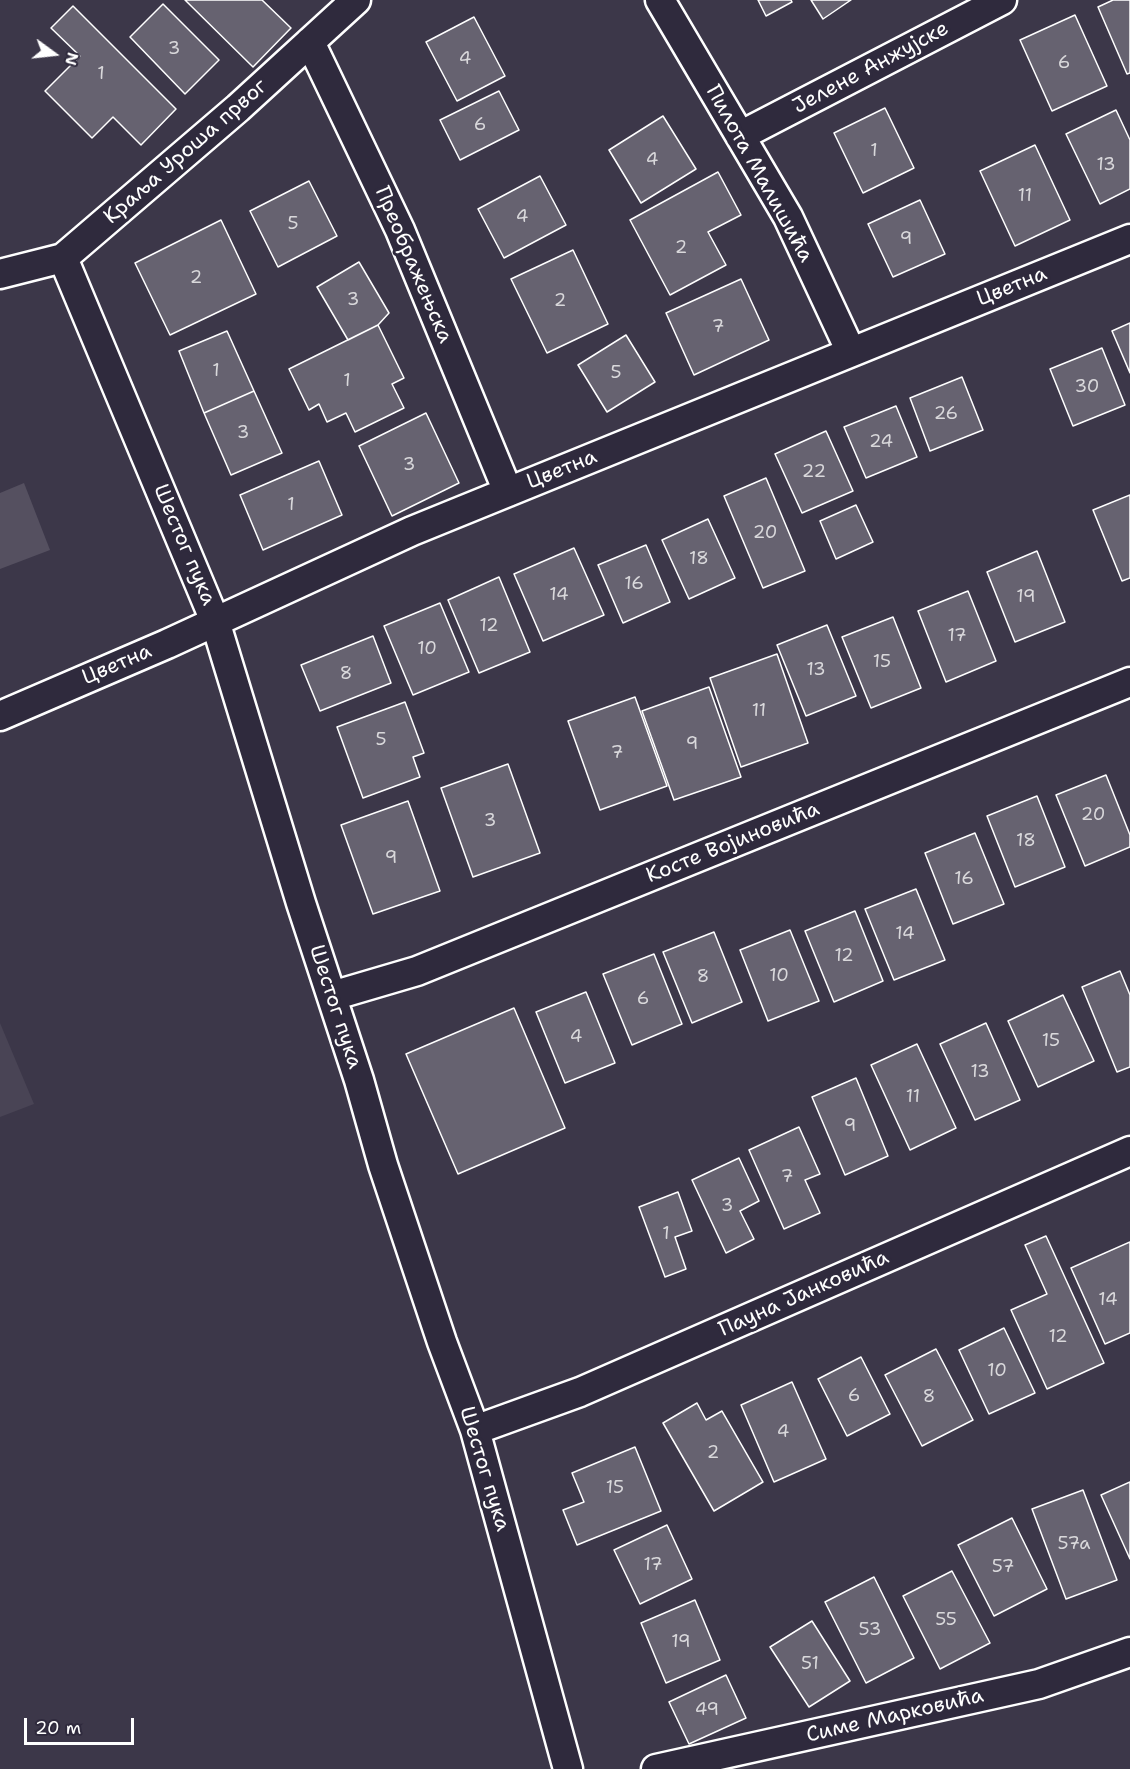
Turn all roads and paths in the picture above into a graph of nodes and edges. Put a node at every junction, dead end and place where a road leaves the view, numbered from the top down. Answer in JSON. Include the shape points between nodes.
{"nodes":[{"id":1,"x":356,"y":0,"type":"edge"},
{"id":2,"x":660,"y":0,"type":"edge"},
{"id":3,"x":1002,"y":0,"type":"edge"},
{"id":4,"x":310,"y":42,"type":"junction"},
{"id":5,"x":740,"y":136,"type":"junction"},
{"id":6,"x":1130,"y":239,"type":"edge"},
{"id":7,"x":63,"y":258,"type":"junction"},
{"id":8,"x":0,"y":274,"type":"edge"},
{"id":9,"x":851,"y":352,"type":"junction"},
{"id":10,"x":508,"y":492,"type":"junction"},
{"id":11,"x":215,"y":621,"type":"junction"},
{"id":12,"x":1130,"y":682,"type":"edge"},
{"id":13,"x":0,"y":716,"type":"edge"},
{"id":14,"x":332,"y":996,"type":"junction"},
{"id":15,"x":1130,"y":1151,"type":"edge"},
{"id":16,"x":475,"y":1430,"type":"junction"},
{"id":17,"x":1130,"y":1652,"type":"edge"},
{"id":18,"x":568,"y":1769,"type":"edge"},
{"id":19,"x":656,"y":1769,"type":"edge"}],
"edges":[{"from":1,"to":4,"type":"street","name":"Краља Уроша првог"},
{"from":2,"to":5,"type":"street","name":"Пилота Малишића"},
{"from":3,"to":5,"type":"street","name":"Јелене Анжујске"},
{"from":4,"to":7,"type":"street","name":"Краља Уроша првог"},
{"from":4,"to":10,"type":"street","name":"Преображењска","via":[[400,230]]},
{"from":5,"to":9,"type":"street","name":"Пилота Малишића","via":[[788,217]]},
{"from":6,"to":9,"type":"street","name":"Цветна"},
{"from":7,"to":8,"type":"street","name":"Краља Уроша првог"},
{"from":7,"to":11,"type":"street","name":"Шестог пука"},
{"from":9,"to":10,"type":"street","name":"Цветна"},
{"from":10,"to":11,"type":"street","name":"Цветна"},
{"from":11,"to":13,"type":"street","name":"Цветна"},
{"from":11,"to":14,"type":"street","name":"Шестог пука"},
{"from":12,"to":14,"type":"street","name":"Косте Војиновића","via":[[417,971]]},
{"from":14,"to":16,"type":"street","name":"Шестог пука","via":[[383,1165]]},
{"from":15,"to":16,"type":"street","name":"Пауна Јанковића","via":[[580,1392]]},
{"from":16,"to":18,"type":"street","name":"Шестог пука"},
{"from":17,"to":19,"type":"street","name":"Симе Марковића","via":[[1039,1684]]}]}
